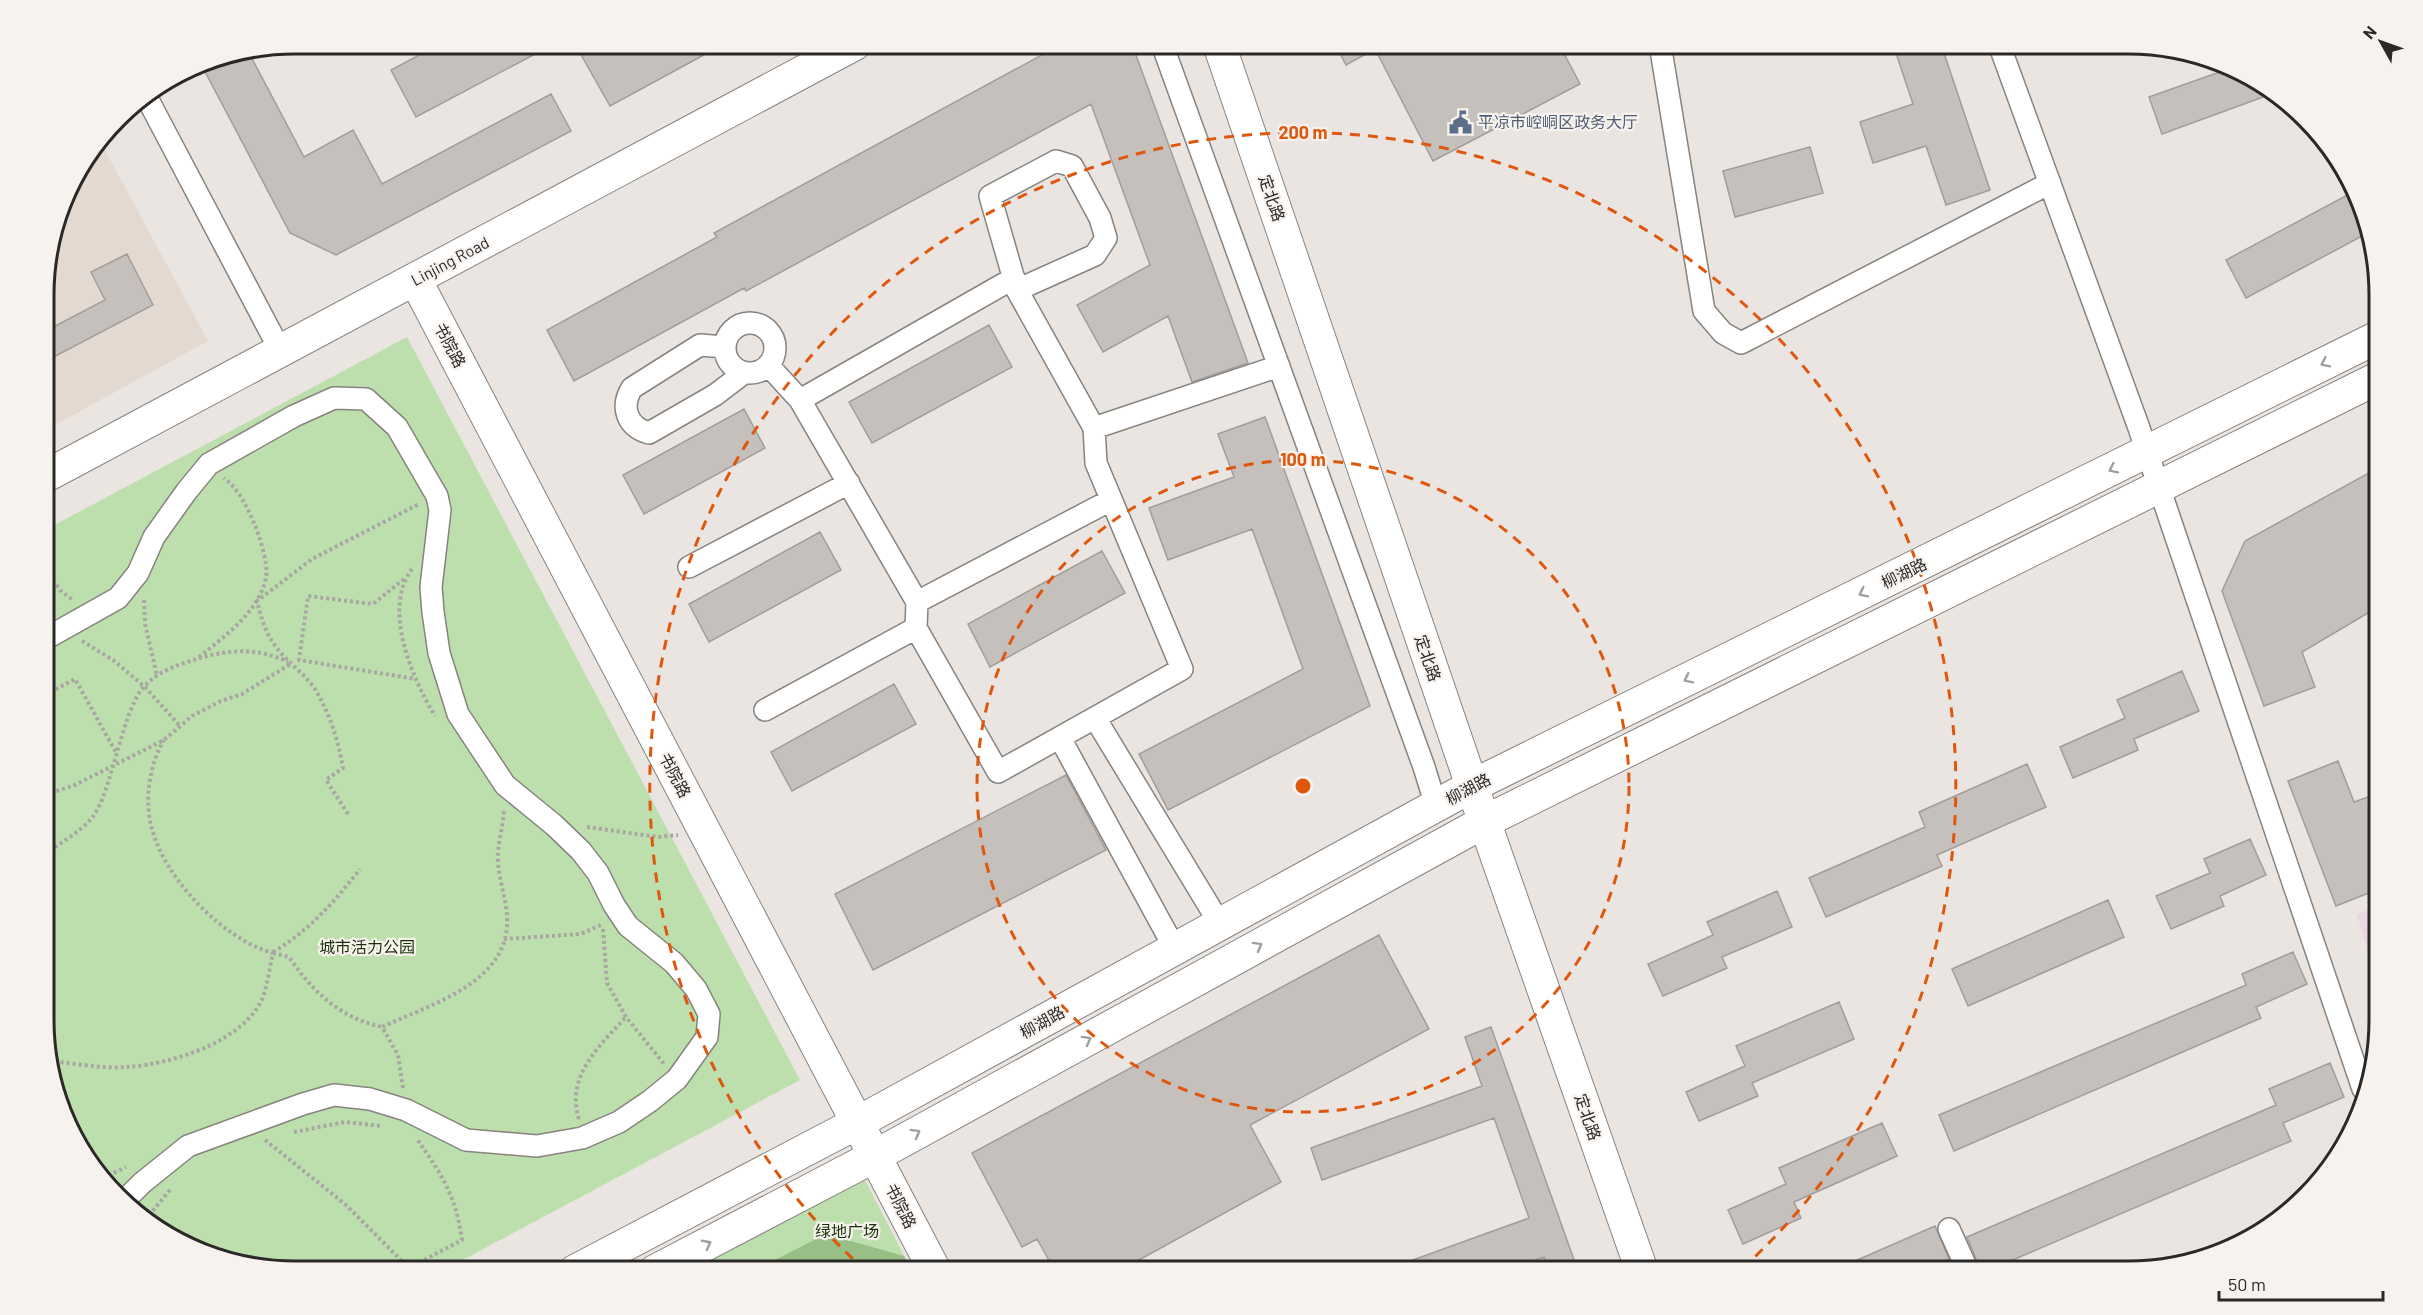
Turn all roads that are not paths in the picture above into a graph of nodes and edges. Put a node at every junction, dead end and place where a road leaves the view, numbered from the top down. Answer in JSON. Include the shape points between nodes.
{"nodes":[{"id":1,"x":836,"y":54,"type":"edge"},
{"id":2,"x":1166,"y":54,"type":"edge"},
{"id":3,"x":1222,"y":54,"type":"edge"},
{"id":4,"x":1662,"y":54,"type":"edge"},
{"id":5,"x":2003,"y":54,"type":"edge"},
{"id":6,"x":150,"y":103,"type":"edge"},
{"id":7,"x":2050,"y":183,"type":"junction"},
{"id":8,"x":415,"y":279,"type":"junction"},
{"id":9,"x":1016,"y":284,"type":"junction"},
{"id":10,"x":2369,"y":341,"type":"edge"},
{"id":11,"x":724,"y":347,"type":"junction"},
{"id":12,"x":280,"y":350,"type":"junction"},
{"id":13,"x":768,"y":365,"type":"junction"},
{"id":14,"x":1279,"y":366,"type":"junction"},
{"id":15,"x":744,"y":373,"type":"junction"},
{"id":16,"x":2369,"y":382,"type":"edge"},
{"id":17,"x":800,"y":400,"type":"junction"},
{"id":18,"x":1094,"y":428,"type":"junction"},
{"id":19,"x":2147,"y":452,"type":"junction"},
{"id":20,"x":54,"y":472,"type":"edge"},
{"id":21,"x":849,"y":483,"type":"junction"},
{"id":22,"x":2159,"y":487,"type":"junction"},
{"id":23,"x":1112,"y":500,"type":"junction"},
{"id":24,"x":689,"y":567,"type":"dead end"},
{"id":25,"x":917,"y":602,"type":"junction"},
{"id":26,"x":916,"y":628,"type":"junction"},
{"id":27,"x":54,"y":633,"type":"edge"},
{"id":28,"x":765,"y":710,"type":"dead end"},
{"id":29,"x":1095,"y":718,"type":"junction"},
{"id":30,"x":1060,"y":738,"type":"junction"},
{"id":31,"x":1472,"y":786,"type":"junction"},
{"id":32,"x":1436,"y":806,"type":"junction"},
{"id":33,"x":1484,"y":822,"type":"junction"},
{"id":34,"x":1220,"y":924,"type":"junction"},
{"id":35,"x":1175,"y":949,"type":"junction"},
{"id":36,"x":2361,"y":1083,"type":"edge"},
{"id":37,"x":857,"y":1123,"type":"junction"},
{"id":38,"x":875,"y":1156,"type":"junction"},
{"id":39,"x":130,"y":1195,"type":"edge"},
{"id":40,"x":1949,"y":1229,"type":"dead end"},
{"id":41,"x":594,"y":1261,"type":"edge"},
{"id":42,"x":674,"y":1261,"type":"edge"},
{"id":43,"x":930,"y":1261,"type":"edge"},
{"id":44,"x":1638,"y":1261,"type":"edge"},
{"id":45,"x":1963,"y":1261,"type":"edge"}],
"edges":[{"from":1,"to":8,"type":"main road","name":"Linjing Road"},
{"from":2,"to":14,"type":"street"},
{"from":3,"to":31,"type":"main road","name":"定北路"},
{"from":4,"to":7,"type":"street","via":[[1704,311],[1722,333],[1741,343]]},
{"from":5,"to":7,"type":"street"},
{"from":6,"to":12,"type":"street"},
{"from":7,"to":19,"type":"street"},
{"from":8,"to":12,"type":"main road","name":"Linjing Road"},
{"from":8,"to":37,"type":"main road","name":"书院路"},
{"from":9,"to":9,"type":"street","via":[[990,196],[1056,161],[1072,166],[1100,218],[1106,238],[1095,255]]},
{"from":9,"to":17,"type":"street"},
{"from":9,"to":18,"type":"street"},
{"from":10,"to":19,"type":"main road","name":"柳湖路","one_way":true},
{"from":11,"to":13,"type":"street","via":[[726,338],[738,325],[755,323],[770,332],[774,340],[775,349]]},
{"from":11,"to":15,"type":"street","via":[[729,363]]},
{"from":11,"to":15,"type":"street","via":[[700,345],[632,388],[625,406],[630,422],[649,433],[715,395]]},
{"from":12,"to":20,"type":"main road","name":"Linjing Road"},
{"from":13,"to":15,"type":"street"},
{"from":13,"to":17,"type":"street"},
{"from":14,"to":18,"type":"street"},
{"from":14,"to":32,"type":"street"},
{"from":16,"to":22,"type":"main road"},
{"from":17,"to":21,"type":"street"},
{"from":18,"to":23,"type":"street","via":[[1096,463]]},
{"from":19,"to":22,"type":"street"},
{"from":19,"to":31,"type":"main road","name":"柳湖路","one_way":true},
{"from":21,"to":24,"type":"street"},
{"from":21,"to":25,"type":"street"},
{"from":22,"to":33,"type":"main road"},
{"from":22,"to":36,"type":"street"},
{"from":23,"to":25,"type":"street"},
{"from":23,"to":29,"type":"street","via":[[1182,669]]},
{"from":25,"to":26,"type":"street"},
{"from":26,"to":28,"type":"street"},
{"from":26,"to":30,"type":"street","via":[[998,772]]},
{"from":27,"to":39,"type":"street","via":[[118,597],[138,573],[154,537],[209,464],[334,398],[366,399],[397,427],[437,496],[440,510],[431,587],[439,654],[458,714],[505,785],[554,825],[598,873],[612,919],[628,926],[681,972],[696,989],[709,1014],[707,1037],[677,1079],[619,1122],[582,1138],[537,1146],[466,1140],[406,1110],[370,1099],[334,1095],[188,1146]]},
{"from":29,"to":30,"type":"street"},
{"from":29,"to":34,"type":"street"},
{"from":30,"to":35,"type":"street"},
{"from":31,"to":32,"type":"main road","name":"柳湖路"},
{"from":31,"to":33,"type":"main road","name":"定北路"},
{"from":32,"to":34,"type":"main road","name":"柳湖路"},
{"from":38,"to":33,"type":"main road","one_way":true},
{"from":33,"to":44,"type":"main road","name":"定北路"},
{"from":34,"to":35,"type":"main road","name":"柳湖路"},
{"from":35,"to":37,"type":"main road","name":"柳湖路"},
{"from":37,"to":38,"type":"main road","name":"书院路"},
{"from":37,"to":41,"type":"main road","name":"柳湖路"},
{"from":42,"to":38,"type":"main road","one_way":true},
{"from":38,"to":43,"type":"main road","name":"书院路"},
{"from":40,"to":45,"type":"street"}]}
